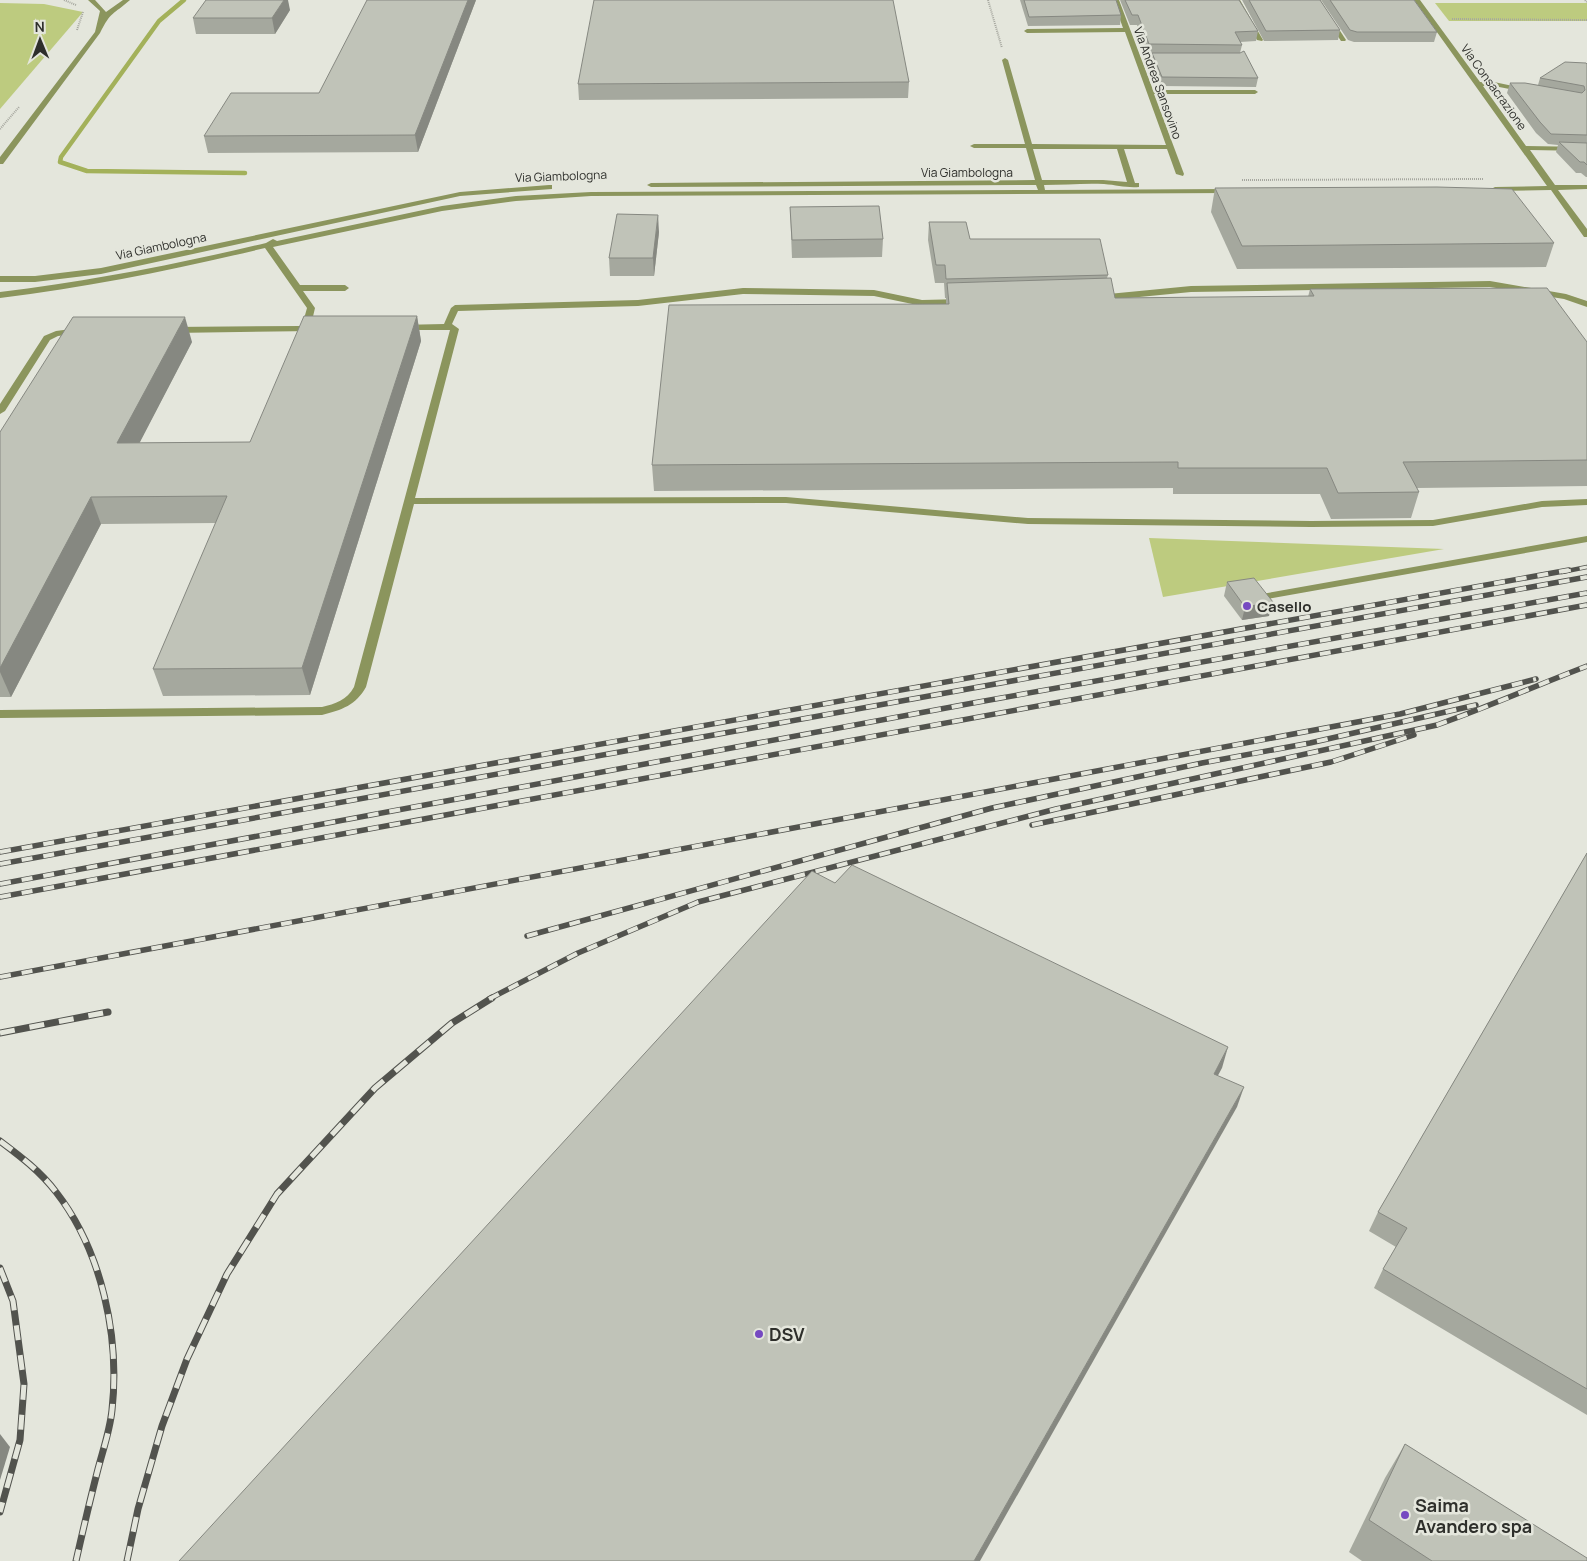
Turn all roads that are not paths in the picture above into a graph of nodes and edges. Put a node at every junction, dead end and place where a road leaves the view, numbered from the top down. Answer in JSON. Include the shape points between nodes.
{"nodes":[{"id":1,"x":91,"y":0,"type":"edge"},
{"id":2,"x":96,"y":0,"type":"edge"},
{"id":3,"x":104,"y":0,"type":"edge"},
{"id":4,"x":127,"y":0,"type":"edge"},
{"id":5,"x":1116,"y":0,"type":"edge"},
{"id":6,"x":1237,"y":0,"type":"edge"},
{"id":7,"x":1317,"y":0,"type":"edge"},
{"id":8,"x":1417,"y":0,"type":"edge"},
{"id":9,"x":102,"y":21,"type":"junction"},
{"id":10,"x":1127,"y":30,"type":"junction"},
{"id":11,"x":1027,"y":31,"type":"dead end"},
{"id":12,"x":1260,"y":40,"type":"dead end"},
{"id":13,"x":1343,"y":40,"type":"dead end"},
{"id":14,"x":1005,"y":60,"type":"road end"},
{"id":15,"x":1478,"y":84,"type":"junction"},
{"id":16,"x":1531,"y":91,"type":"edge"},
{"id":17,"x":1150,"y":92,"type":"junction"},
{"id":18,"x":1255,"y":92,"type":"dead end"},
{"id":19,"x":974,"y":146,"type":"dead end"},
{"id":20,"x":1030,"y":146,"type":"junction"},
{"id":21,"x":1120,"y":147,"type":"junction"},
{"id":22,"x":1170,"y":147,"type":"junction"},
{"id":23,"x":1524,"y":148,"type":"junction"},
{"id":24,"x":1587,"y":149,"type":"edge"},
{"id":25,"x":0,"y":162,"type":"edge"},
{"id":26,"x":1180,"y":174,"type":"dead end"},
{"id":27,"x":894,"y":184,"type":"junction"},
{"id":28,"x":1132,"y":184,"type":"junction"},
{"id":29,"x":561,"y":186,"type":"dead end"},
{"id":30,"x":570,"y":186,"type":"dead end"},
{"id":31,"x":1040,"y":186,"type":"junction"},
{"id":32,"x":1587,"y":187,"type":"edge"},
{"id":33,"x":1553,"y":188,"type":"junction"},
{"id":34,"x":903,"y":189,"type":"junction"},
{"id":35,"x":1483,"y":190,"type":"edge"},
{"id":36,"x":1244,"y":191,"type":"edge"},
{"id":37,"x":1183,"y":192,"type":"junction"},
{"id":38,"x":739,"y":194,"type":"junction"},
{"id":39,"x":280,"y":232,"type":"junction"},
{"id":40,"x":1587,"y":235,"type":"edge"},
{"id":41,"x":268,"y":246,"type":"junction"},
{"id":42,"x":0,"y":279,"type":"edge"},
{"id":43,"x":298,"y":288,"type":"junction"},
{"id":44,"x":345,"y":288,"type":"dead end"},
{"id":45,"x":0,"y":295,"type":"edge"},
{"id":46,"x":1089,"y":298,"type":"edge"},
{"id":47,"x":972,"y":302,"type":"edge"},
{"id":48,"x":1587,"y":304,"type":"edge"},
{"id":49,"x":391,"y":327,"type":"edge"},
{"id":50,"x":447,"y":327,"type":"junction"},
{"id":51,"x":306,"y":328,"type":"junction"},
{"id":52,"x":325,"y":328,"type":"edge"},
{"id":53,"x":162,"y":330,"type":"edge"},
{"id":54,"x":85,"y":331,"type":"edge"},
{"id":55,"x":0,"y":411,"type":"edge"},
{"id":56,"x":409,"y":501,"type":"junction"},
{"id":57,"x":1587,"y":502,"type":"edge"},
{"id":58,"x":1587,"y":539,"type":"edge"},
{"id":59,"x":1262,"y":597,"type":"edge"},
{"id":60,"x":0,"y":714,"type":"edge"}],
"edges":[{"from":1,"to":9,"type":"street","via":[[103,10]]},
{"from":2,"to":3,"type":"street"},
{"from":4,"to":9,"type":"street"},
{"from":5,"to":10,"type":"street","name":"Via Andrea Sansovino"},
{"from":6,"to":12,"type":"street"},
{"from":7,"to":13,"type":"street"},
{"from":8,"to":15,"type":"street","name":"Via Consacrazione"},
{"from":9,"to":25,"type":"street","via":[[98,32]]},
{"from":10,"to":11,"type":"street"},
{"from":10,"to":17,"type":"street","name":"Via Andrea Sansovino"},
{"from":14,"to":20,"type":"street"},
{"from":15,"to":16,"type":"street"},
{"from":15,"to":23,"type":"street","name":"Via Consacrazione"},
{"from":17,"to":18,"type":"street"},
{"from":17,"to":22,"type":"street","name":"Via Andrea Sansovino"},
{"from":19,"to":20,"type":"street"},
{"from":20,"to":21,"type":"street"},
{"from":20,"to":31,"type":"street"},
{"from":21,"to":22,"type":"street"},
{"from":21,"to":28,"type":"street"},
{"from":22,"to":26,"type":"street","name":"Via Andrea Sansovino"},
{"from":23,"to":24,"type":"street"},
{"from":23,"to":33,"type":"street","name":"Via Consacrazione"},
{"from":27,"to":30,"type":"street","name":"Via Giambologna"},
{"from":27,"to":31,"type":"street","name":"Via Giambologna"},
{"from":27,"to":34,"type":"street"},
{"from":28,"to":31,"type":"street","name":"Via Giambologna","via":[[1103,182]]},
{"from":28,"to":37,"type":"street","name":"Via Giambologna"},
{"from":29,"to":39,"type":"street","name":"Via Giambologna","via":[[460,194]]},
{"from":31,"to":34,"type":"street","name":"Via Giambologna"},
{"from":32,"to":33,"type":"street"},
{"from":33,"to":35,"type":"street"},
{"from":33,"to":40,"type":"street","name":"Via Consacrazione"},
{"from":34,"to":38,"type":"street","name":"Via Giambologna","via":[[782,190]]},
{"from":36,"to":37,"type":"street","name":"Via Giambologna"},
{"from":37,"to":38,"type":"street","name":"Via Giambologna"},
{"from":38,"to":41,"type":"street","name":"Via Giambologna","via":[[507,198],[437,208]]},
{"from":39,"to":41,"type":"street"},
{"from":39,"to":42,"type":"street","name":"Via Giambologna","via":[[101,271],[34,279]]},
{"from":41,"to":43,"type":"street"},
{"from":41,"to":45,"type":"street","name":"Via Giambologna","via":[[81,286]]},
{"from":43,"to":44,"type":"street"},
{"from":43,"to":51,"type":"street","via":[[311,308]]},
{"from":46,"to":48,"type":"street","via":[[1191,288],[1490,284],[1566,296]]},
{"from":47,"to":50,"type":"street","via":[[922,303],[874,293],[743,291],[638,303],[455,308]]},
{"from":49,"to":50,"type":"street"},
{"from":50,"to":56,"type":"street","via":[[454,328],[454,332]]},
{"from":51,"to":52,"type":"street"},
{"from":51,"to":53,"type":"street"},
{"from":54,"to":55,"type":"street","via":[[70,331],[47,338]]},
{"from":56,"to":57,"type":"street","via":[[786,500],[1028,521],[1311,524],[1434,523],[1542,504]]},
{"from":56,"to":60,"type":"street","via":[[360,687],[355,697],[341,706],[322,711]]},
{"from":58,"to":59,"type":"street"}]}
